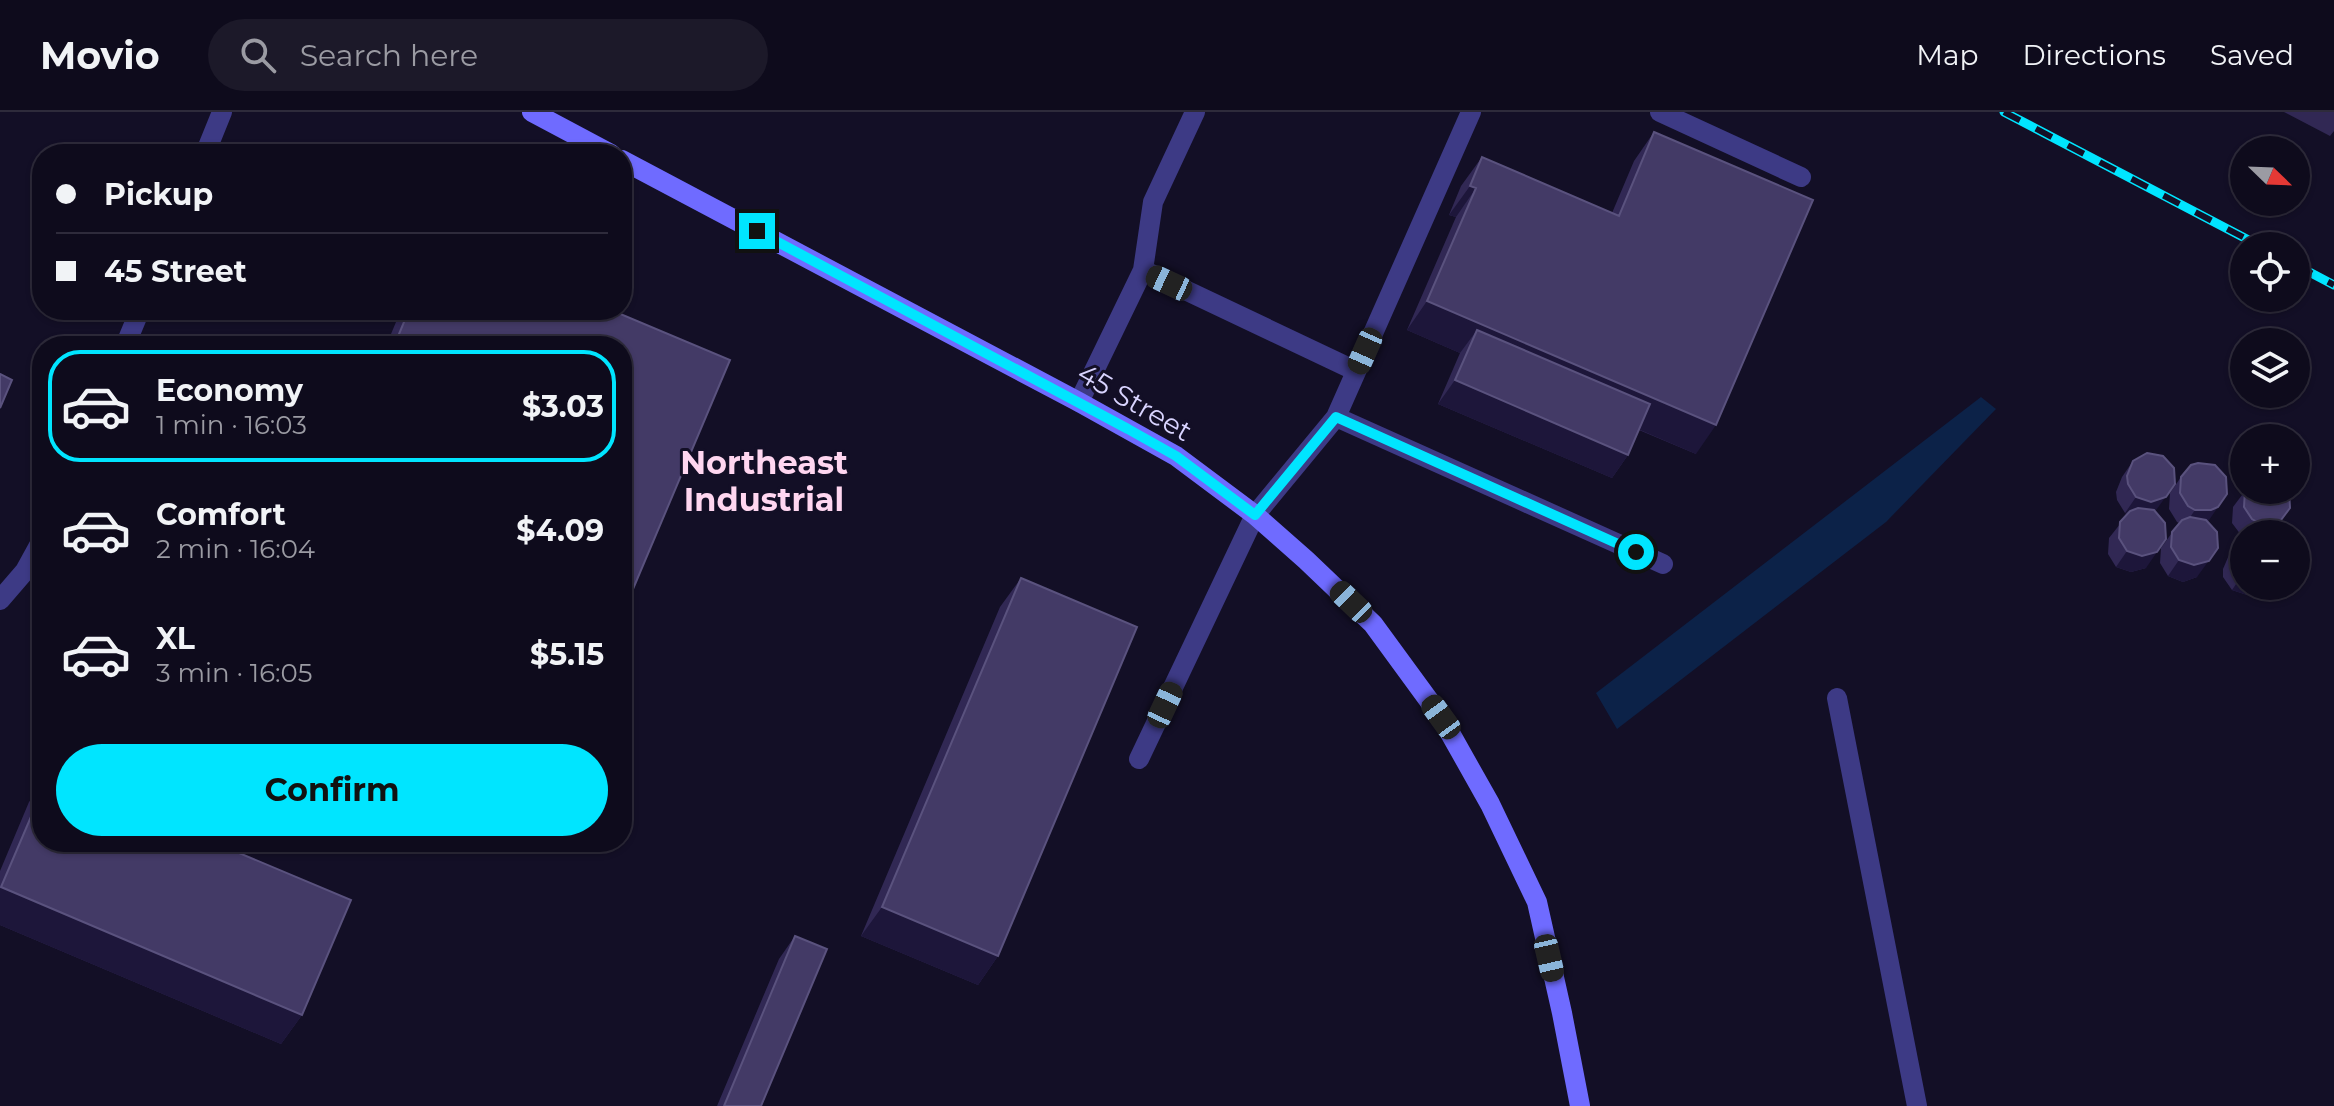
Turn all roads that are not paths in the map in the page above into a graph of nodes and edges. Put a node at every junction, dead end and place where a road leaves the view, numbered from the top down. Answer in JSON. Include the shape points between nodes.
{"nodes":[{"id":1,"x":222,"y":112,"type":"edge"},
{"id":2,"x":532,"y":112,"type":"edge"},
{"id":3,"x":1195,"y":112,"type":"edge"},
{"id":4,"x":1471,"y":112,"type":"edge"},
{"id":5,"x":1660,"y":112,"type":"edge"},
{"id":6,"x":209,"y":144,"type":"edge"},
{"id":7,"x":592,"y":144,"type":"edge"},
{"id":8,"x":632,"y":165,"type":"edge"},
{"id":9,"x":1801,"y":177,"type":"dead end"},
{"id":10,"x":1143,"y":270,"type":"junction"},
{"id":11,"x":1356,"y":371,"type":"junction"},
{"id":12,"x":1079,"y":402,"type":"junction"},
{"id":13,"x":1336,"y":417,"type":"junction"},
{"id":14,"x":1255,"y":515,"type":"junction"},
{"id":15,"x":32,"y":558,"type":"edge"},
{"id":16,"x":1663,"y":564,"type":"dead end"},
{"id":17,"x":0,"y":600,"type":"edge"},
{"id":18,"x":1837,"y":698,"type":"dead end"},
{"id":19,"x":1139,"y":759,"type":"dead end"},
{"id":20,"x":1580,"y":1106,"type":"edge"},
{"id":21,"x":1917,"y":1106,"type":"edge"}],
"edges":[{"from":1,"to":6,"type":"street"},
{"from":2,"to":7,"type":"main road"},
{"from":3,"to":10,"type":"street","via":[[1153,202]]},
{"from":4,"to":11,"type":"street"},
{"from":5,"to":9,"type":"street"},
{"from":8,"to":12,"type":"main road","name":"45 Street"},
{"from":10,"to":11,"type":"street"},
{"from":10,"to":12,"type":"street"},
{"from":11,"to":13,"type":"street"},
{"from":12,"to":14,"type":"main road","name":"45 Street","via":[[1176,456]]},
{"from":13,"to":14,"type":"street"},
{"from":13,"to":16,"type":"street"},
{"from":14,"to":19,"type":"street"},
{"from":14,"to":20,"type":"main road","name":"45 Street","via":[[1373,624],[1441,717],[1490,804],[1537,902]]},
{"from":15,"to":17,"type":"street"},
{"from":18,"to":21,"type":"street"}]}
